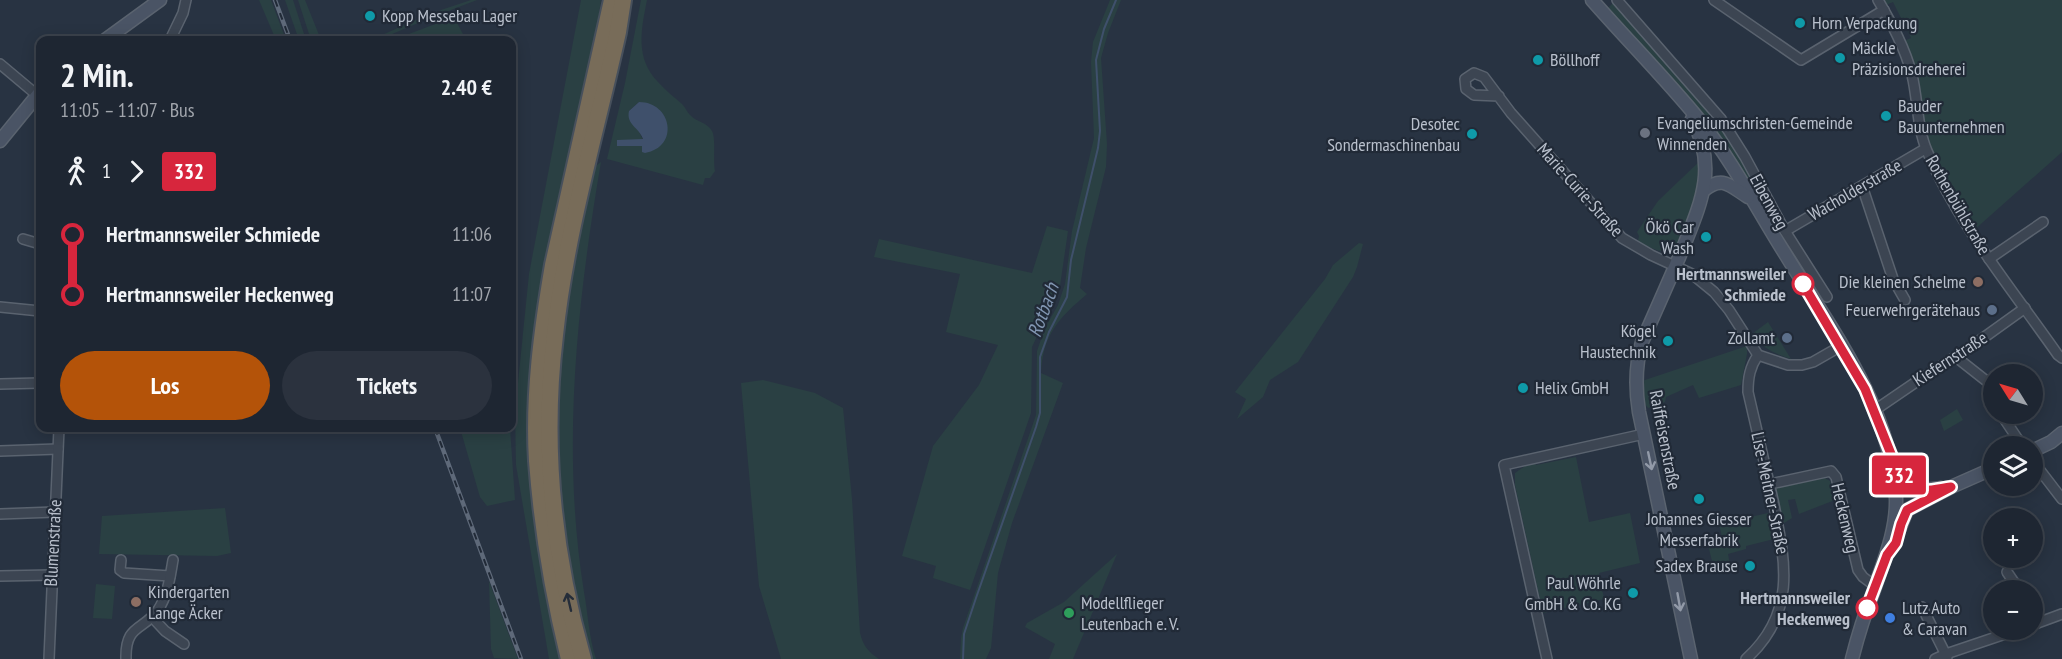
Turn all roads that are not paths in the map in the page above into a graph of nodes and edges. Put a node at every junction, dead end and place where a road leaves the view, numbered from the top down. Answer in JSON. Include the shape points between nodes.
{"nodes":[{"id":1,"x":160,"y":0,"type":"edge"},
{"id":2,"x":186,"y":0,"type":"edge"},
{"id":3,"x":603,"y":0,"type":"edge"},
{"id":4,"x":612,"y":0,"type":"edge"},
{"id":5,"x":623,"y":0,"type":"edge"},
{"id":6,"x":1617,"y":0,"type":"edge"},
{"id":7,"x":1714,"y":0,"type":"edge"},
{"id":8,"x":1878,"y":0,"type":"edge"},
{"id":9,"x":1596,"y":1,"type":"edge"},
{"id":10,"x":1884,"y":10,"type":"junction"},
{"id":11,"x":607,"y":28,"type":"junction"},
{"id":12,"x":110,"y":36,"type":"edge"},
{"id":13,"x":172,"y":36,"type":"edge"},
{"id":14,"x":0,"y":64,"type":"edge"},
{"id":15,"x":36,"y":91,"type":"edge"},
{"id":16,"x":1499,"y":96,"type":"dead end"},
{"id":17,"x":36,"y":97,"type":"edge"},
{"id":18,"x":1681,"y":100,"type":"junction"},
{"id":19,"x":0,"y":141,"type":"edge"},
{"id":20,"x":1925,"y":149,"type":"junction"},
{"id":21,"x":1862,"y":186,"type":"junction"},
{"id":22,"x":1704,"y":190,"type":"junction"},
{"id":23,"x":1752,"y":200,"type":"junction"},
{"id":24,"x":2043,"y":222,"type":"dead end"},
{"id":25,"x":1785,"y":231,"type":"junction"},
{"id":26,"x":23,"y":239,"type":"dead end"},
{"id":27,"x":36,"y":243,"type":"edge"},
{"id":28,"x":1989,"y":259,"type":"junction"},
{"id":29,"x":1676,"y":266,"type":"junction"},
{"id":30,"x":1827,"y":297,"type":"dead end"},
{"id":31,"x":1905,"y":300,"type":"dead end"},
{"id":32,"x":0,"y":307,"type":"edge"},
{"id":33,"x":2025,"y":308,"type":"junction"},
{"id":34,"x":36,"y":311,"type":"edge"},
{"id":35,"x":1841,"y":346,"type":"junction"},
{"id":36,"x":1758,"y":355,"type":"junction"},
{"id":37,"x":1956,"y":357,"type":"junction"},
{"id":38,"x":2062,"y":358,"type":"edge"},
{"id":39,"x":1983,"y":378,"type":"edge"},
{"id":40,"x":36,"y":383,"type":"edge"},
{"id":41,"x":0,"y":384,"type":"edge"},
{"id":42,"x":1875,"y":410,"type":"junction"},
{"id":43,"x":59,"y":432,"type":"edge"},
{"id":44,"x":2062,"y":433,"type":"edge"},
{"id":45,"x":1644,"y":434,"type":"junction"},
{"id":46,"x":2043,"y":446,"type":"edge"},
{"id":47,"x":58,"y":449,"type":"junction"},
{"id":48,"x":0,"y":451,"type":"edge"},
{"id":49,"x":1890,"y":455,"type":"junction"},
{"id":50,"x":1983,"y":473,"type":"edge"},
{"id":51,"x":2043,"y":475,"type":"edge"},
{"id":52,"x":1770,"y":484,"type":"junction"},
{"id":53,"x":1951,"y":487,"type":"junction"},
{"id":54,"x":2062,"y":500,"type":"edge"},
{"id":55,"x":55,"y":512,"type":"junction"},
{"id":56,"x":0,"y":514,"type":"edge"},
{"id":57,"x":1887,"y":555,"type":"junction"},
{"id":58,"x":121,"y":560,"type":"dead end"},
{"id":59,"x":173,"y":560,"type":"dead end"},
{"id":60,"x":2007,"y":572,"type":"dead end"},
{"id":61,"x":52,"y":575,"type":"junction"},
{"id":62,"x":0,"y":576,"type":"edge"},
{"id":63,"x":170,"y":576,"type":"junction"},
{"id":64,"x":2012,"y":580,"type":"edge"},
{"id":65,"x":1875,"y":586,"type":"junction"},
{"id":66,"x":1922,"y":607,"type":"dead end"},
{"id":67,"x":2062,"y":614,"type":"edge"},
{"id":68,"x":152,"y":617,"type":"junction"},
{"id":69,"x":2043,"y":621,"type":"edge"},
{"id":70,"x":1990,"y":640,"type":"edge"},
{"id":71,"x":184,"y":644,"type":"dead end"},
{"id":72,"x":1947,"y":656,"type":"edge"},
{"id":73,"x":48,"y":659,"type":"edge"},
{"id":74,"x":126,"y":659,"type":"edge"},
{"id":75,"x":569,"y":659,"type":"edge"},
{"id":76,"x":583,"y":659,"type":"edge"},
{"id":77,"x":1547,"y":659,"type":"edge"},
{"id":78,"x":1691,"y":659,"type":"edge"},
{"id":79,"x":1746,"y":659,"type":"edge"},
{"id":80,"x":1852,"y":659,"type":"edge"},
{"id":81,"x":1935,"y":659,"type":"edge"}],
"edges":[{"from":1,"to":12,"type":"main road"},
{"from":2,"to":13,"type":"street"},
{"from":3,"to":11,"type":"highway"},
{"from":4,"to":11,"type":"highway"},
{"from":76,"to":5,"type":"highway","one_way":true,"via":[[556,532],[550,450],[551,376],[566,264]]},
{"from":6,"to":25,"type":"street","name":"Eibenweg","via":[[1721,118]]},
{"from":7,"to":10,"type":"street","via":[[1801,60]]},
{"from":8,"to":10,"type":"street","name":"Rothenbühlstraße"},
{"from":9,"to":18,"type":"main road"},
{"from":10,"to":20,"type":"street","name":"Rothenbühlstraße","via":[[1912,75]]},
{"from":11,"to":75,"type":"highway","via":[[546,303],[540,363],[537,428],[542,506],[549,568]]},
{"from":14,"to":15,"type":"street"},
{"from":16,"to":29,"type":"street","name":"Marie-Curie-Straße","via":[[1622,238]]},
{"from":17,"to":19,"type":"main road"},
{"from":18,"to":22,"type":"main road","name":"Raiffeisenstraße","via":[[1701,143]]},
{"from":18,"to":23,"type":"main road","via":[[1719,147]]},
{"from":20,"to":21,"type":"street","name":"Wacholderstraße"},
{"from":20,"to":28,"type":"street","name":"Rothenbühlstraße","via":[[1959,216]]},
{"from":21,"to":25,"type":"street","name":"Wacholderstraße"},
{"from":21,"to":31,"type":"street","via":[[1893,279]]},
{"from":22,"to":23,"type":"main road","via":[[1722,182]]},
{"from":22,"to":29,"type":"main road","name":"Raiffeisenstraße"},
{"from":23,"to":35,"type":"main road"},
{"from":24,"to":28,"type":"street"},
{"from":25,"to":30,"type":"street","name":"Eibenweg"},
{"from":26,"to":27,"type":"street"},
{"from":28,"to":33,"type":"street","name":"Rothenbühlstraße"},
{"from":29,"to":36,"type":"street","name":"Marie-Curie-Straße","via":[[1714,292]]},
{"from":29,"to":45,"type":"main road","name":"Raiffeisenstraße","via":[[1638,354],[1636,393]]},
{"from":32,"to":34,"type":"street"},
{"from":33,"to":37,"type":"street","name":"Kiefernstraße"},
{"from":33,"to":38,"type":"street","name":"Rothenbühlstraße"},
{"from":35,"to":36,"type":"street","via":[[1802,365],[1788,365]]},
{"from":35,"to":42,"type":"main road"},
{"from":36,"to":52,"type":"street","name":"Lise-Meitner-Straße","via":[[1748,376],[1748,392]]},
{"from":37,"to":39,"type":"street"},
{"from":37,"to":42,"type":"street","name":"Kiefernstraße"},
{"from":40,"to":41,"type":"street"},
{"from":42,"to":49,"type":"main road"},
{"from":43,"to":47,"type":"street","name":"Blumenstraße"},
{"from":44,"to":46,"type":"main road"},
{"from":45,"to":77,"type":"street","via":[[1504,465]]},
{"from":45,"to":78,"type":"main road","name":"Raiffeisenstraße","one_way":true},
{"from":47,"to":48,"type":"street"},
{"from":47,"to":55,"type":"street","name":"Blumenstraße"},
{"from":49,"to":53,"type":"main road","via":[[1909,488]]},
{"from":49,"to":57,"type":"main road","via":[[1896,498]]},
{"from":50,"to":53,"type":"main road"},
{"from":51,"to":54,"type":"street"},
{"from":52,"to":65,"type":"street","name":"Heckenweg","via":[[1831,471],[1836,477],[1858,570]]},
{"from":52,"to":79,"type":"street","name":"Lise-Meitner-Straße","via":[[1784,558],[1784,589],[1766,636]]},
{"from":53,"to":57,"type":"main road","via":[[1907,510],[1896,543]]},
{"from":55,"to":56,"type":"street"},
{"from":55,"to":61,"type":"street","name":"Blumenstraße"},
{"from":57,"to":65,"type":"main road"},
{"from":58,"to":63,"type":"street","via":[[120,570],[124,573]]},
{"from":59,"to":63,"type":"street"},
{"from":60,"to":64,"type":"street"},
{"from":61,"to":62,"type":"street"},
{"from":61,"to":73,"type":"street","name":"Blumenstraße"},
{"from":63,"to":68,"type":"street","via":[[162,604]]},
{"from":65,"to":80,"type":"main road"},
{"from":66,"to":72,"type":"street"},
{"from":67,"to":69,"type":"street"},
{"from":68,"to":71,"type":"street"},
{"from":68,"to":74,"type":"street","via":[[131,634]]},
{"from":70,"to":72,"type":"street"},
{"from":72,"to":81,"type":"street"}]}
